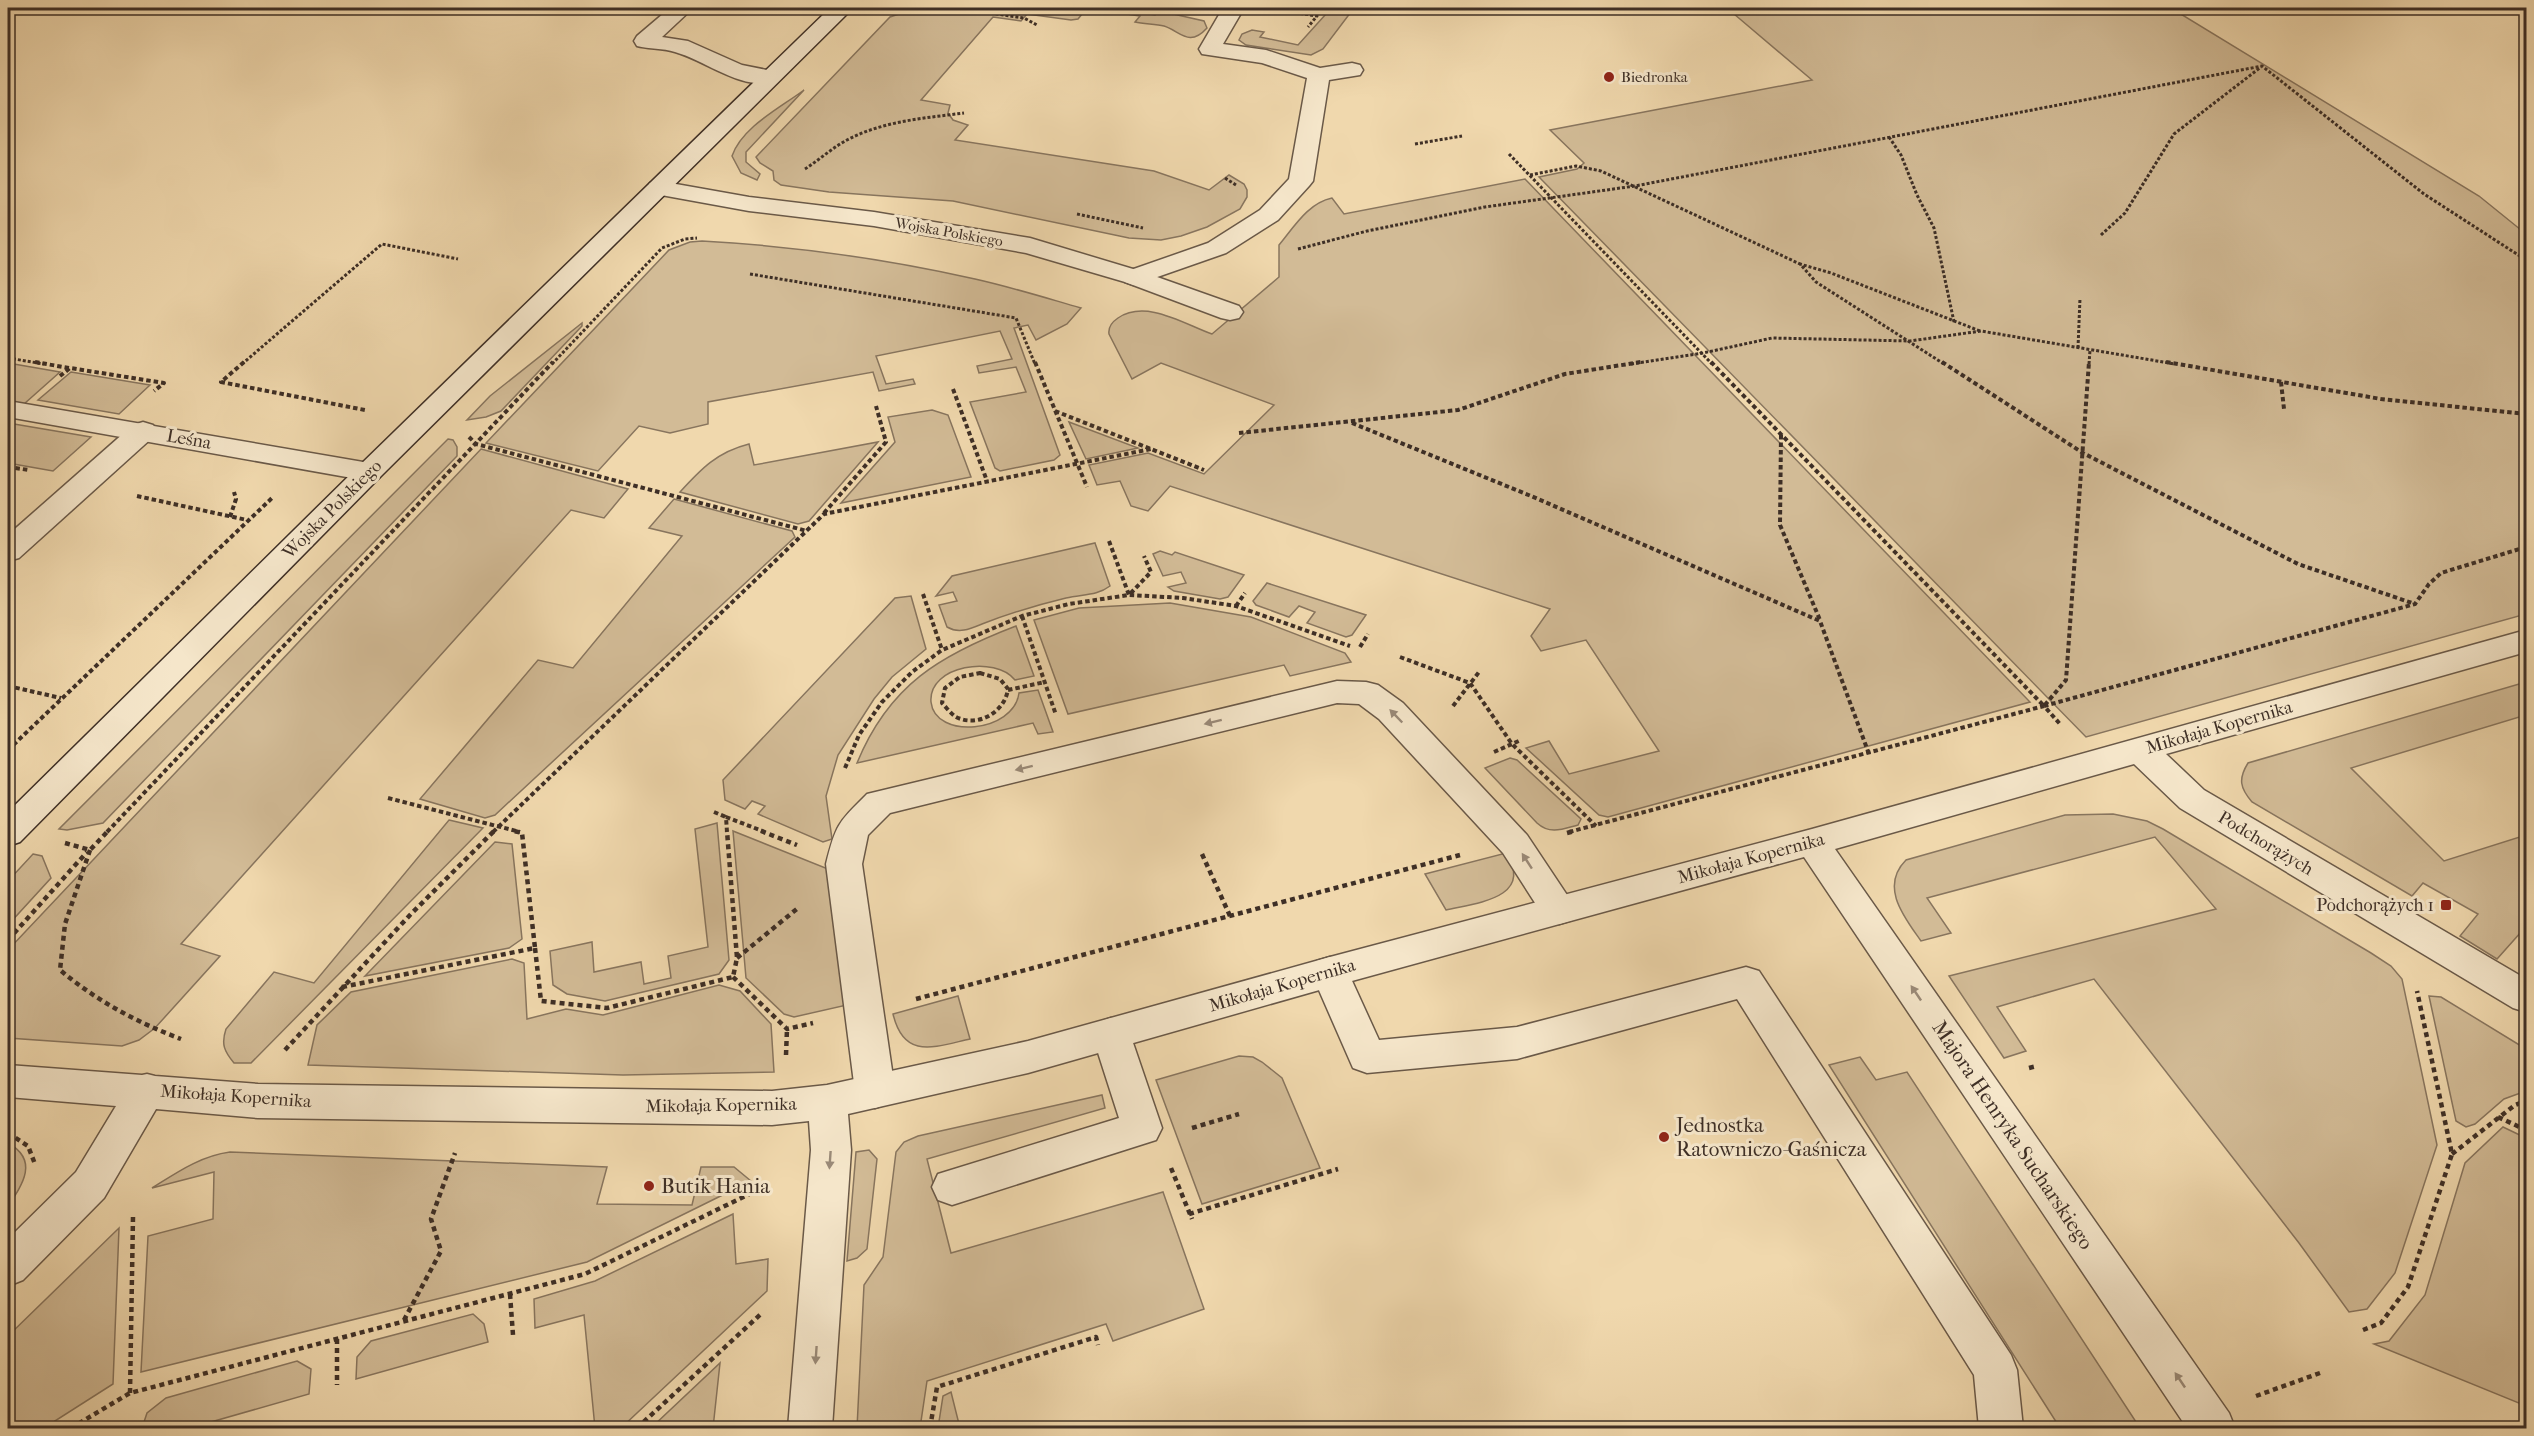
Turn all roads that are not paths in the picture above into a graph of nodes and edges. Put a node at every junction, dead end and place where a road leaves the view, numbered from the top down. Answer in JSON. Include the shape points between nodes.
{"nodes":[{"id":1,"x":682,"y":8,"type":"edge"},
{"id":2,"x":842,"y":8,"type":"edge"},
{"id":3,"x":1233,"y":8,"type":"edge"},
{"id":4,"x":1352,"y":70,"type":"dead end"},
{"id":5,"x":1319,"y":75,"type":"junction"},
{"id":6,"x":769,"y":77,"type":"junction"},
{"id":7,"x":659,"y":188,"type":"junction"},
{"id":8,"x":1134,"y":277,"type":"junction"},
{"id":9,"x":1230,"y":312,"type":"dead end"},
{"id":10,"x":8,"y":409,"type":"edge"},
{"id":11,"x":143,"y":430,"type":"junction"},
{"id":12,"x":369,"y":472,"type":"junction"},
{"id":13,"x":8,"y":551,"type":"edge"},
{"id":14,"x":2526,"y":642,"type":"edge"},
{"id":15,"x":2139,"y":749,"type":"junction"},
{"id":16,"x":8,"y":833,"type":"edge"},
{"id":17,"x":1812,"y":842,"type":"junction"},
{"id":18,"x":1558,"y":910,"type":"junction"},
{"id":19,"x":1330,"y":972,"type":"junction"},
{"id":20,"x":2526,"y":997,"type":"edge"},
{"id":21,"x":1111,"y":1034,"type":"junction"},
{"id":22,"x":8,"y":1081,"type":"edge"},
{"id":23,"x":147,"y":1090,"type":"junction"},
{"id":24,"x":875,"y":1091,"type":"junction"},
{"id":25,"x":827,"y":1102,"type":"junction"},
{"id":26,"x":952,"y":1186,"type":"dead end"},
{"id":27,"x":8,"y":1267,"type":"edge"},
{"id":28,"x":810,"y":1428,"type":"edge"},
{"id":29,"x":2001,"y":1428,"type":"edge"},
{"id":30,"x":2213,"y":1428,"type":"edge"}],
"edges":[{"from":1,"to":6,"type":"street","via":[[645,41],[680,46],[736,71]]},
{"from":2,"to":6,"type":"street","name":"Wojska Polskiego"},
{"from":3,"to":5,"type":"street","via":[[1210,49],[1266,57]]},
{"from":4,"to":5,"type":"street"},
{"from":5,"to":8,"type":"street","via":[[1301,181],[1269,215],[1217,248]]},
{"from":6,"to":7,"type":"street","name":"Wojska Polskiego"},
{"from":7,"to":8,"type":"street","name":"Wojska Polskiego","via":[[964,233],[1030,246]]},
{"from":7,"to":12,"type":"street","name":"Wojska Polskiego"},
{"from":8,"to":9,"type":"street","name":"Wojska Polskiego"},
{"from":10,"to":11,"type":"street","name":"Leśna"},
{"from":11,"to":12,"type":"street","name":"Leśna"},
{"from":11,"to":13,"type":"street"},
{"from":12,"to":16,"type":"street","name":"Wojska Polskiego"},
{"from":14,"to":15,"type":"street","name":"Mikołaja Kopernika"},
{"from":15,"to":17,"type":"street","name":"Mikołaja Kopernika"},
{"from":15,"to":20,"type":"street","name":"Podchorążych","via":[[2192,799]]},
{"from":17,"to":18,"type":"street","name":"Mikołaja Kopernika"},
{"from":30,"to":17,"type":"street","name":"Majora Henryka Sucharskiego","one_way":true},
{"from":18,"to":19,"type":"street","name":"Mikołaja Kopernika"},
{"from":18,"to":24,"type":"street","one_way":true,"via":[[1515,844],[1391,711],[1366,693],[1337,692],[879,803],[852,830],[844,864]]},
{"from":19,"to":21,"type":"street","name":"Mikołaja Kopernika"},
{"from":19,"to":29,"type":"street","via":[[1367,1057],[1517,1043],[1746,982],[1995,1370]]},
{"from":21,"to":24,"type":"street","name":"Mikołaja Kopernika"},
{"from":21,"to":26,"type":"street","via":[[1142,1128]]},
{"from":22,"to":23,"type":"street","name":"Mikołaja Kopernika"},
{"from":23,"to":25,"type":"street","name":"Mikołaja Kopernika","via":[[258,1101],[772,1108]]},
{"from":23,"to":27,"type":"street","via":[[90,1185]]},
{"from":24,"to":25,"type":"street","name":"Mikołaja Kopernika"},
{"from":25,"to":28,"type":"street","one_way":true,"via":[[831,1150]]}]}
